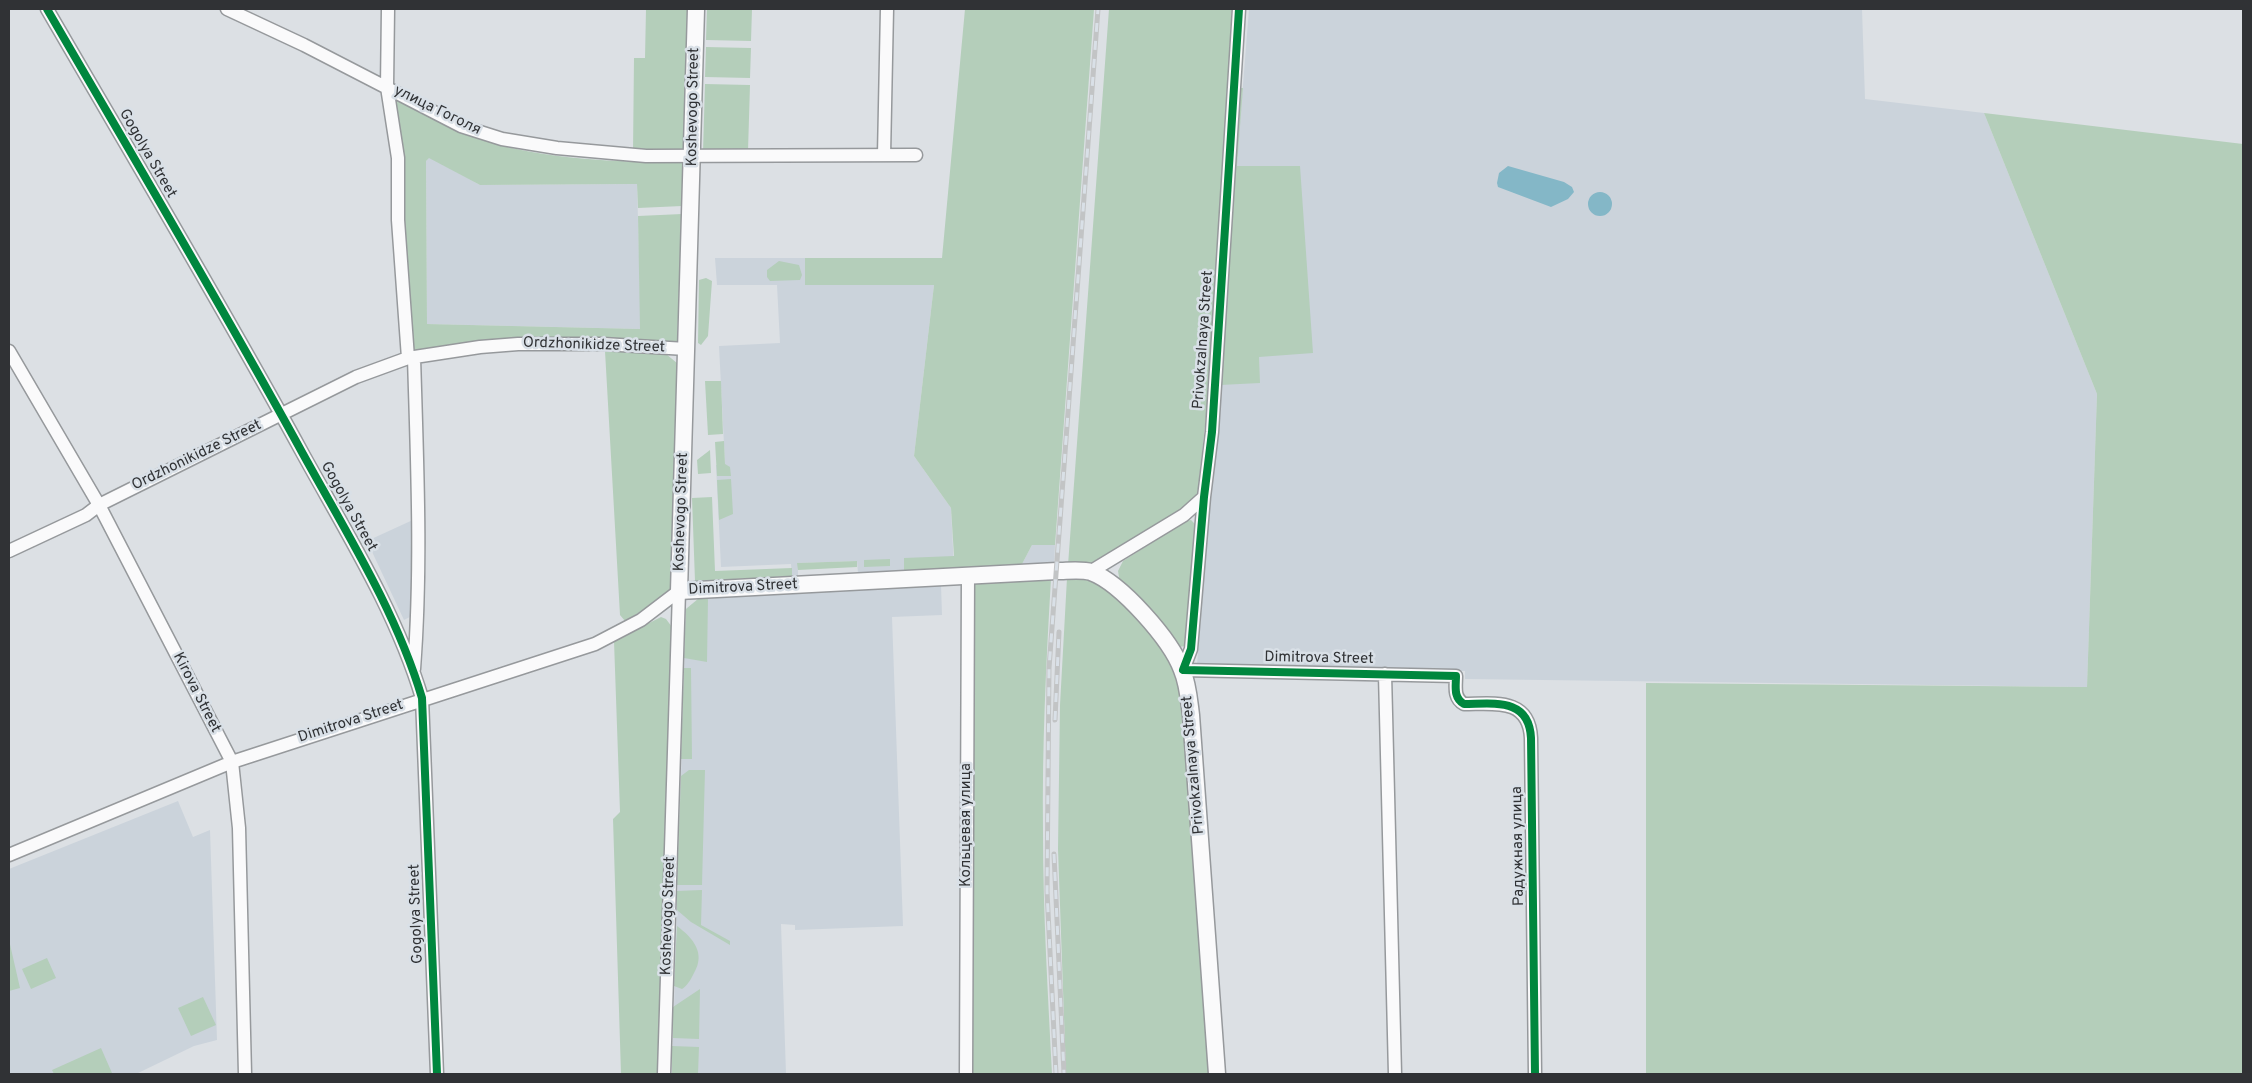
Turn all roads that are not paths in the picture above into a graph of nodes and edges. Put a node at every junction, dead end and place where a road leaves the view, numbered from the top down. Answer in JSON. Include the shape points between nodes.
{"nodes":[{"id":1,"x":47,"y":9,"type":"edge"},
{"id":2,"x":227,"y":9,"type":"edge"},
{"id":3,"x":388,"y":9,"type":"edge"},
{"id":4,"x":696,"y":9,"type":"edge"},
{"id":5,"x":887,"y":9,"type":"edge"},
{"id":6,"x":1239,"y":9,"type":"edge"},
{"id":7,"x":387,"y":86,"type":"junction"},
{"id":8,"x":884,"y":155,"type":"junction"},
{"id":9,"x":916,"y":155,"type":"dead end"},
{"id":10,"x":693,"y":156,"type":"junction"},
{"id":11,"x":686,"y":349,"type":"junction"},
{"id":12,"x":9,"y":351,"type":"edge"},
{"id":13,"x":411,"y":357,"type":"junction"},
{"id":14,"x":281,"y":414,"type":"junction"},
{"id":15,"x":1204,"y":497,"type":"junction"},
{"id":16,"x":99,"y":505,"type":"junction"},
{"id":17,"x":9,"y":552,"type":"edge"},
{"id":18,"x":1118,"y":555,"type":"junction"},
{"id":19,"x":1090,"y":572,"type":"junction"},
{"id":20,"x":968,"y":575,"type":"junction"},
{"id":21,"x":1119,"y":590,"type":"junction"},
{"id":22,"x":679,"y":592,"type":"junction"},
{"id":23,"x":414,"y":670,"type":"junction"},
{"id":24,"x":1182,"y":670,"type":"junction"},
{"id":25,"x":1385,"y":674,"type":"junction"},
{"id":26,"x":1456,"y":676,"type":"joint"},
{"id":27,"x":422,"y":698,"type":"junction"},
{"id":28,"x":232,"y":762,"type":"junction"},
{"id":29,"x":9,"y":855,"type":"edge"},
{"id":30,"x":245,"y":1074,"type":"edge"},
{"id":31,"x":437,"y":1074,"type":"edge"},
{"id":32,"x":664,"y":1074,"type":"edge"},
{"id":33,"x":966,"y":1074,"type":"edge"},
{"id":34,"x":1217,"y":1074,"type":"edge"},
{"id":35,"x":1395,"y":1074,"type":"edge"},
{"id":36,"x":1535,"y":1074,"type":"edge"}],
"edges":[{"from":1,"to":14,"type":"street","name":"Gogolya Street"},
{"from":2,"to":7,"type":"street","name":"улица Гоголя"},
{"from":3,"to":7,"type":"street","name":"Gogolya Street"},
{"from":4,"to":10,"type":"main road","name":"Koshevogo Street"},
{"from":5,"to":8,"type":"street"},
{"from":6,"to":15,"type":"street","name":"Privokzalnaya Street","via":[[1214,398]]},
{"from":7,"to":10,"type":"street","name":"улица Гоголя","via":[[461,126],[525,144],[595,153]]},
{"from":7,"to":13,"type":"street","name":"Gogolya Street","via":[[398,158],[398,220]]},
{"from":8,"to":9,"type":"street","name":"улица Гоголя"},
{"from":8,"to":10,"type":"street","name":"улица Гоголя"},
{"from":10,"to":11,"type":"main road","name":"Koshevogo Street"},
{"from":11,"to":13,"type":"street","name":"Ordzhonikidze Street","via":[[526,344]]},
{"from":11,"to":22,"type":"main road","name":"Koshevogo Street"},
{"from":12,"to":16,"type":"street","name":"Kirova Street"},
{"from":13,"to":14,"type":"street","name":"Ordzhonikidze Street","via":[[356,377]]},
{"from":13,"to":23,"type":"street","name":"Gogolya Street","via":[[419,515]]},
{"from":14,"to":16,"type":"street","name":"Ordzhonikidze Street"},
{"from":14,"to":23,"type":"street","name":"Gogolya Street","via":[[370,576]]},
{"from":15,"to":18,"type":"street","via":[[1184,515]]},
{"from":15,"to":24,"type":"street","name":"Privokzalnaya Street","via":[[1191,648]]},
{"from":16,"to":17,"type":"street","name":"Ordzhonikidze Street","via":[[86,515]]},
{"from":16,"to":28,"type":"street","name":"Kirova Street"},
{"from":18,"to":19,"type":"street"},
{"from":18,"to":21,"type":"street","via":[[1112,572]]},
{"from":19,"to":20,"type":"main road","name":"Dimitrova Street","via":[[1057,570]]},
{"from":19,"to":21,"type":"main road","name":"Dimitrova Street"},
{"from":20,"to":22,"type":"main road","name":"Dimitrova Street"},
{"from":20,"to":33,"type":"street","name":"Кольцевая улица"},
{"from":21,"to":24,"type":"main road","name":"Dimitrova Street","via":[[1162,636]]},
{"from":22,"to":27,"type":"street","name":"Dimitrova Street","via":[[641,620],[604,640]]},
{"from":22,"to":32,"type":"street","name":"Koshevogo Street"},
{"from":23,"to":27,"type":"street","name":"Gogolya Street"},
{"from":24,"to":25,"type":"street","name":"Dimitrova Street"},
{"from":24,"to":34,"type":"main road","name":"Privokzalnaya Street","via":[[1191,715]]},
{"from":25,"to":26,"type":"street","name":"Dimitrova Street"},
{"from":25,"to":35,"type":"street"},
{"from":26,"to":36,"type":"street","name":"Радужная улица","via":[[1459,702],[1514,707],[1525,716],[1531,730]]},
{"from":27,"to":28,"type":"street","name":"Dimitrova Street"},
{"from":27,"to":31,"type":"street","name":"Gogolya Street"},
{"from":28,"to":29,"type":"street","name":"Dimitrova Street"},
{"from":28,"to":30,"type":"street","name":"Kirova Street","via":[[239,828]]}]}
